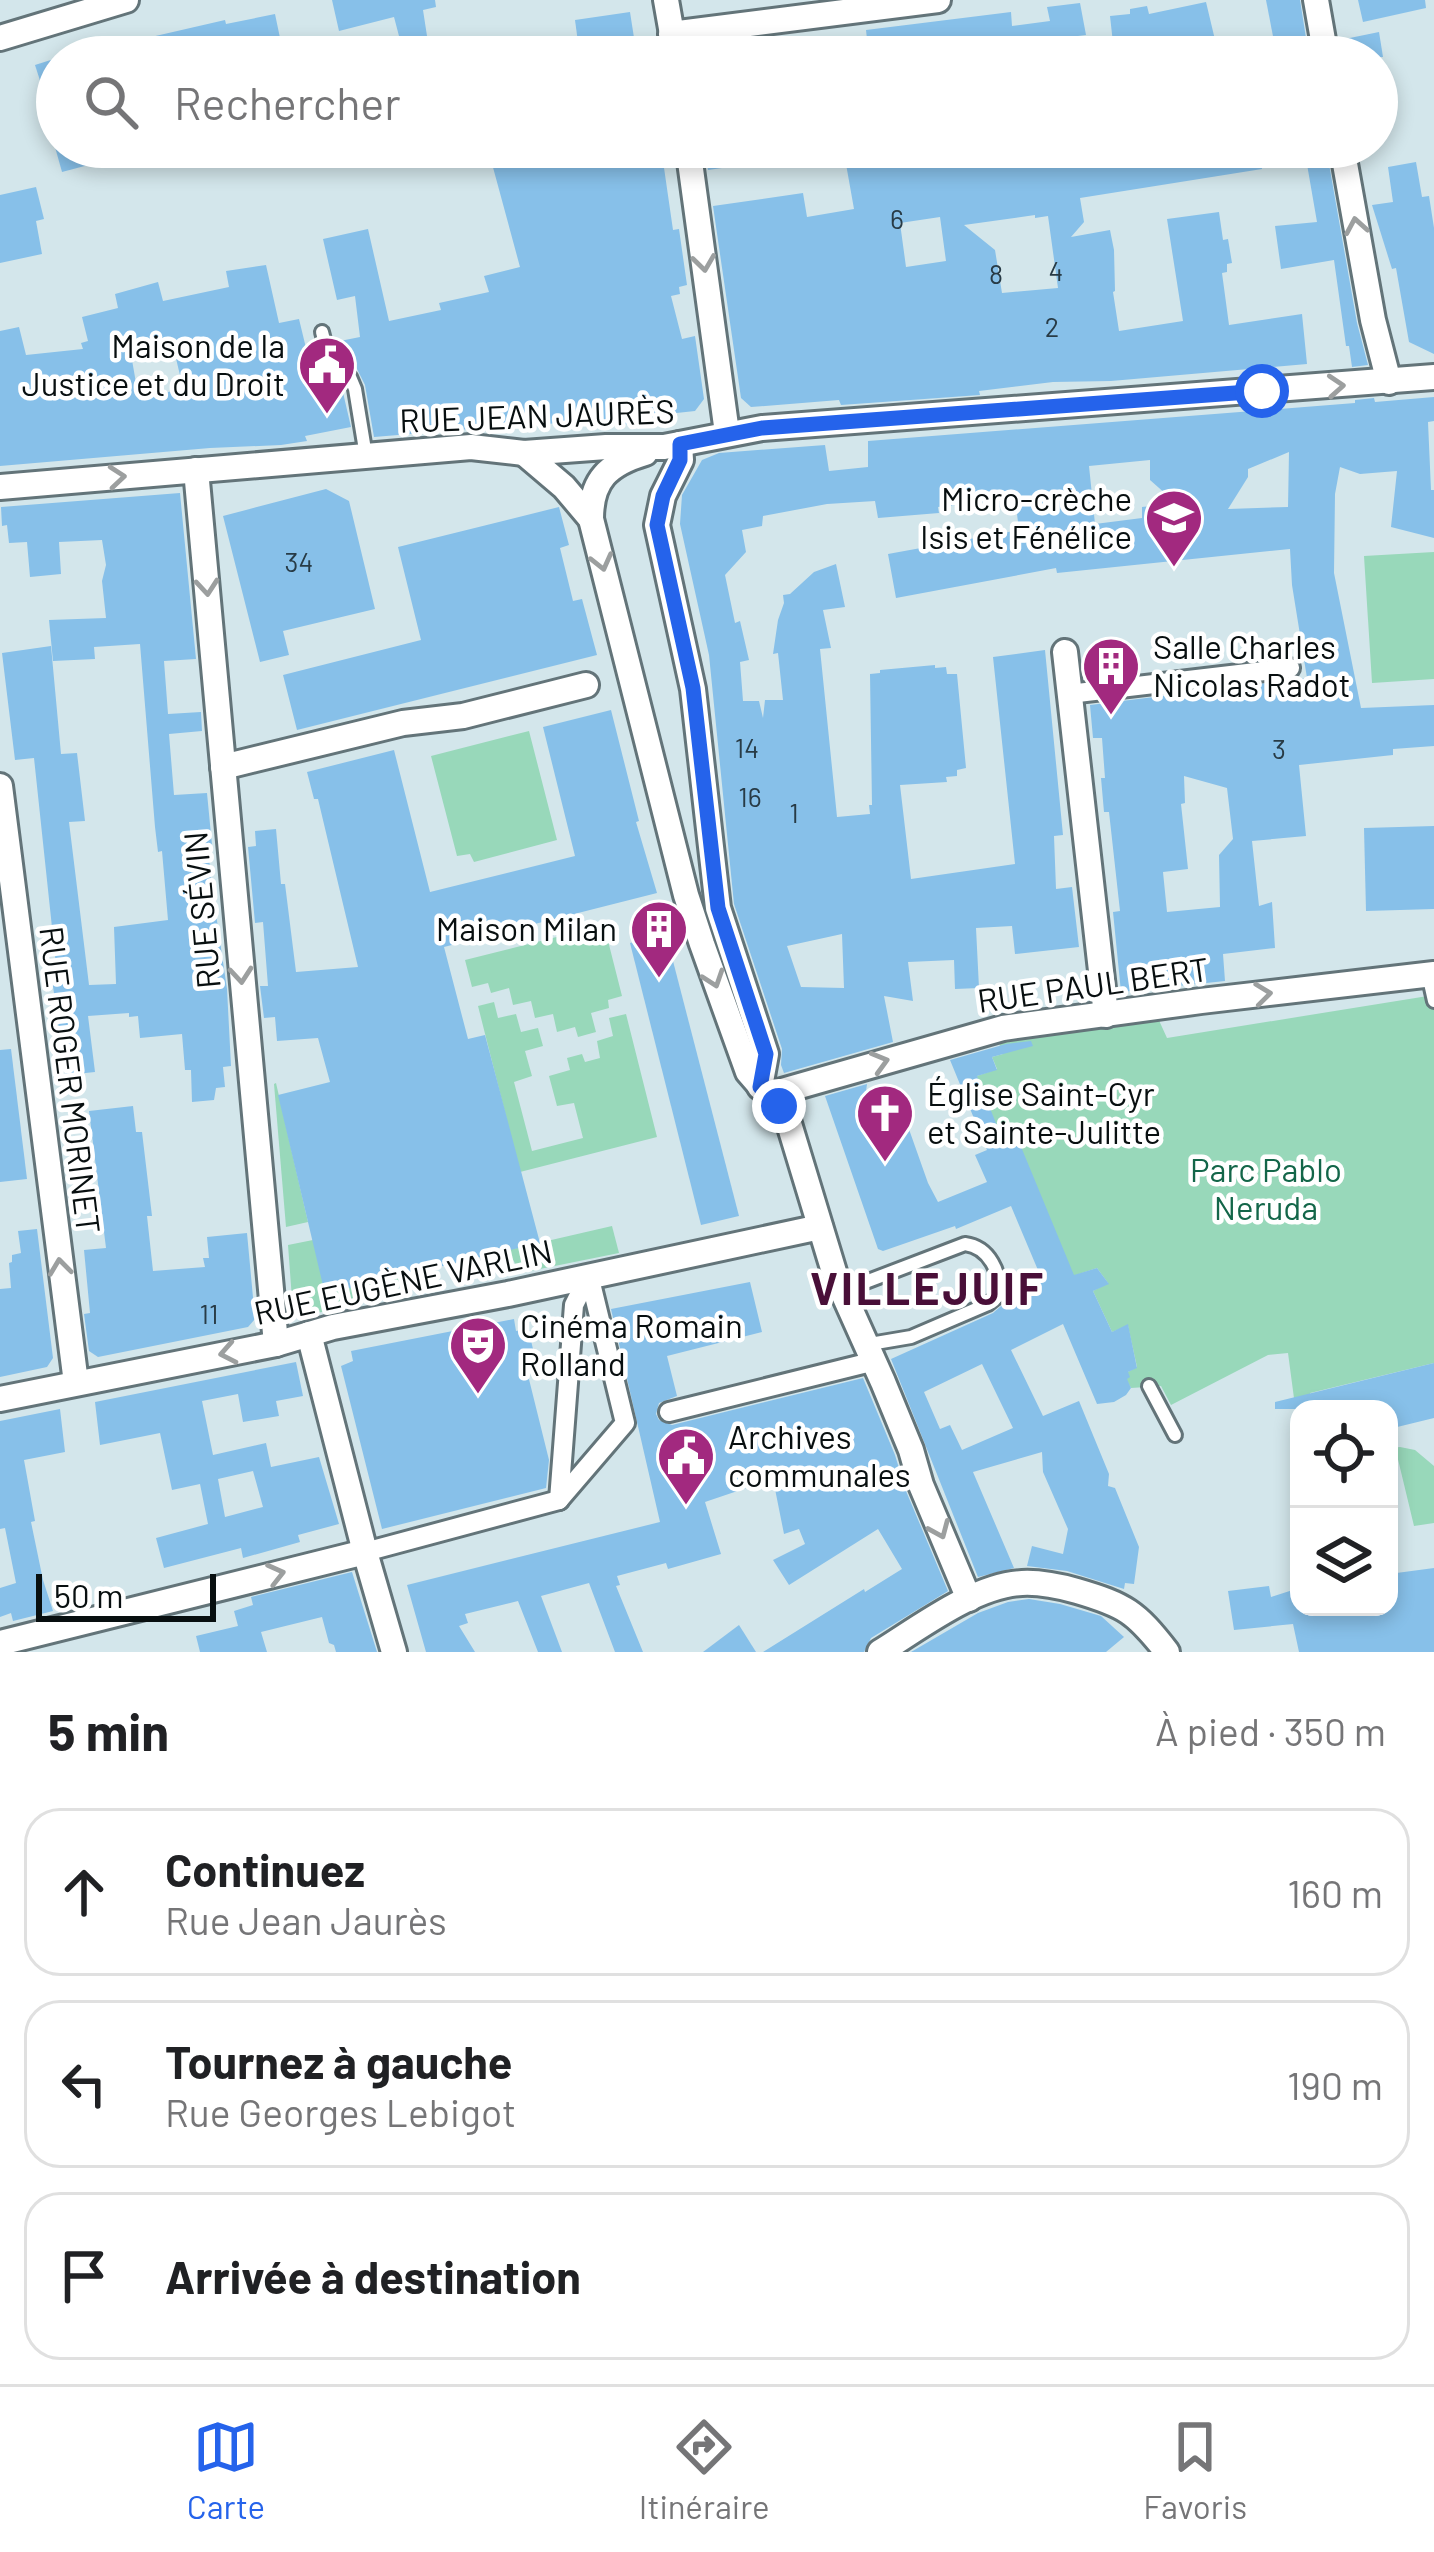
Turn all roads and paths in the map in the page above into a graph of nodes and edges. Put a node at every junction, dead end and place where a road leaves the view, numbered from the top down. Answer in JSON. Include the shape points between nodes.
{"nodes":[{"id":1,"x":126,"y":0,"type":"edge"},
{"id":2,"x":666,"y":0,"type":"edge"},
{"id":3,"x":938,"y":0,"type":"edge"},
{"id":4,"x":1316,"y":0,"type":"edge"},
{"id":5,"x":672,"y":36,"type":"edge"},
{"id":6,"x":731,"y":36,"type":"edge"},
{"id":7,"x":1322,"y":36,"type":"edge"},
{"id":8,"x":0,"y":38,"type":"edge"},
{"id":9,"x":691,"y":168,"type":"edge"},
{"id":10,"x":1346,"y":168,"type":"edge"},
{"id":11,"x":322,"y":332,"type":"dead end"},
{"id":12,"x":1434,"y":377,"type":"edge"},
{"id":13,"x":1389,"y":382,"type":"junction"},
{"id":14,"x":727,"y":433,"type":"junction"},
{"id":15,"x":672,"y":446,"type":"junction"},
{"id":16,"x":524,"y":454,"type":"junction"},
{"id":17,"x":366,"y":457,"type":"junction"},
{"id":18,"x":196,"y":470,"type":"junction"},
{"id":19,"x":0,"y":488,"type":"edge"},
{"id":20,"x":591,"y":519,"type":"junction"},
{"id":21,"x":1065,"y":652,"type":"dead end"},
{"id":22,"x":1290,"y":668,"type":"dead end"},
{"id":23,"x":586,"y":685,"type":"dead end"},
{"id":24,"x":1069,"y":694,"type":"junction"},
{"id":25,"x":223,"y":767,"type":"junction"},
{"id":26,"x":0,"y":786,"type":"edge"},
{"id":27,"x":1431,"y":974,"type":"edge"},
{"id":28,"x":1434,"y":1000,"type":"edge"},
{"id":29,"x":1106,"y":1015,"type":"junction"},
{"id":30,"x":764,"y":1091,"type":"junction"},
{"id":31,"x":820,"y":1227,"type":"junction"},
{"id":32,"x":589,"y":1275,"type":"junction"},
{"id":33,"x":842,"y":1291,"type":"junction"},
{"id":34,"x":309,"y":1334,"type":"junction"},
{"id":35,"x":276,"y":1344,"type":"junction"},
{"id":36,"x":866,"y":1354,"type":"junction"},
{"id":37,"x":76,"y":1383,"type":"junction"},
{"id":38,"x":1149,"y":1386,"type":"dead end"},
{"id":39,"x":0,"y":1399,"type":"edge"},
{"id":40,"x":669,"y":1412,"type":"dead end"},
{"id":41,"x":1175,"y":1435,"type":"dead end"},
{"id":42,"x":559,"y":1500,"type":"junction"},
{"id":43,"x":365,"y":1552,"type":"junction"},
{"id":44,"x":969,"y":1599,"type":"junction"},
{"id":45,"x":0,"y":1643,"type":"edge"},
{"id":46,"x":394,"y":1652,"type":"edge"},
{"id":47,"x":880,"y":1652,"type":"edge"},
{"id":48,"x":1167,"y":1652,"type":"edge"}],
"edges":[{"from":1,"to":8,"type":"street"},
{"from":2,"to":5,"type":"street"},
{"from":3,"to":6,"type":"street"},
{"from":4,"to":7,"type":"street"},
{"from":9,"to":14,"type":"street","one_way":true},
{"from":13,"to":10,"type":"street","one_way":true},
{"from":11,"to":17,"type":"lane","via":[[330,363],[355,389]]},
{"from":12,"to":13,"type":"street","name":"RUE JEAN JAURÈS"},
{"from":14,"to":13,"type":"street","name":"RUE JEAN JAURÈS","one_way":true},
{"from":14,"to":15,"type":"street","name":"RUE JEAN JAURÈS"},
{"from":15,"to":16,"type":"street","name":"RUE JEAN JAURÈS"},
{"from":15,"to":20,"type":"street","via":[[609,468],[594,490]]},
{"from":15,"to":30,"type":"street","via":[[680,460],[657,525],[693,688],[718,908],[766,1054]]},
{"from":16,"to":17,"type":"street","name":"RUE JEAN JAURÈS","via":[[471,447]]},
{"from":16,"to":20,"type":"street"},
{"from":17,"to":18,"type":"street","name":"RUE JEAN JAURÈS"},
{"from":19,"to":18,"type":"street","name":"RUE JEAN JAURÈS","one_way":true},
{"from":18,"to":25,"type":"street","name":"RUE SÉVIN","one_way":true},
{"from":20,"to":30,"type":"street","one_way":true,"via":[[686,895],[740,1054]]},
{"from":21,"to":24,"type":"street"},
{"from":22,"to":24,"type":"street"},
{"from":23,"to":25,"type":"street"},
{"from":24,"to":29,"type":"street"},
{"from":25,"to":35,"type":"street","name":"RUE SÉVIN","one_way":true},
{"from":37,"to":26,"type":"street","name":"RUE ROGER MORINET","one_way":true},
{"from":27,"to":28,"type":"lane"},
{"from":29,"to":27,"type":"street","name":"RUE PAUL BERT","one_way":true},
{"from":30,"to":29,"type":"street","name":"RUE PAUL BERT","one_way":true,"via":[[976,1034]]},
{"from":30,"to":31,"type":"street","via":[[787,1117]]},
{"from":31,"to":32,"type":"street","name":"RUE EUGÈNE VARLIN"},
{"from":31,"to":33,"type":"street"},
{"from":32,"to":34,"type":"street","name":"RUE EUGÈNE VARLIN"},
{"from":32,"to":42,"type":"street","via":[[574,1305]]},
{"from":32,"to":42,"type":"street","via":[[630,1422]]},
{"from":33,"to":36,"type":"street"},
{"from":33,"to":36,"type":"lane","via":[[965,1244],[986,1252],[999,1281],[988,1304]]},
{"from":34,"to":35,"type":"street","name":"RUE EUGÈNE VARLIN"},
{"from":34,"to":43,"type":"street"},
{"from":35,"to":37,"type":"street","name":"RUE EUGÈNE VARLIN","one_way":true},
{"from":36,"to":40,"type":"street"},
{"from":36,"to":44,"type":"street","one_way":true},
{"from":37,"to":39,"type":"street","name":"RUE EUGÈNE VARLIN"},
{"from":38,"to":41,"type":"lane"},
{"from":42,"to":43,"type":"street"},
{"from":45,"to":43,"type":"street","one_way":true},
{"from":43,"to":46,"type":"street"},
{"from":44,"to":47,"type":"street"},
{"from":44,"to":48,"type":"street","via":[[1024,1582],[1071,1589],[1117,1603]]}]}
